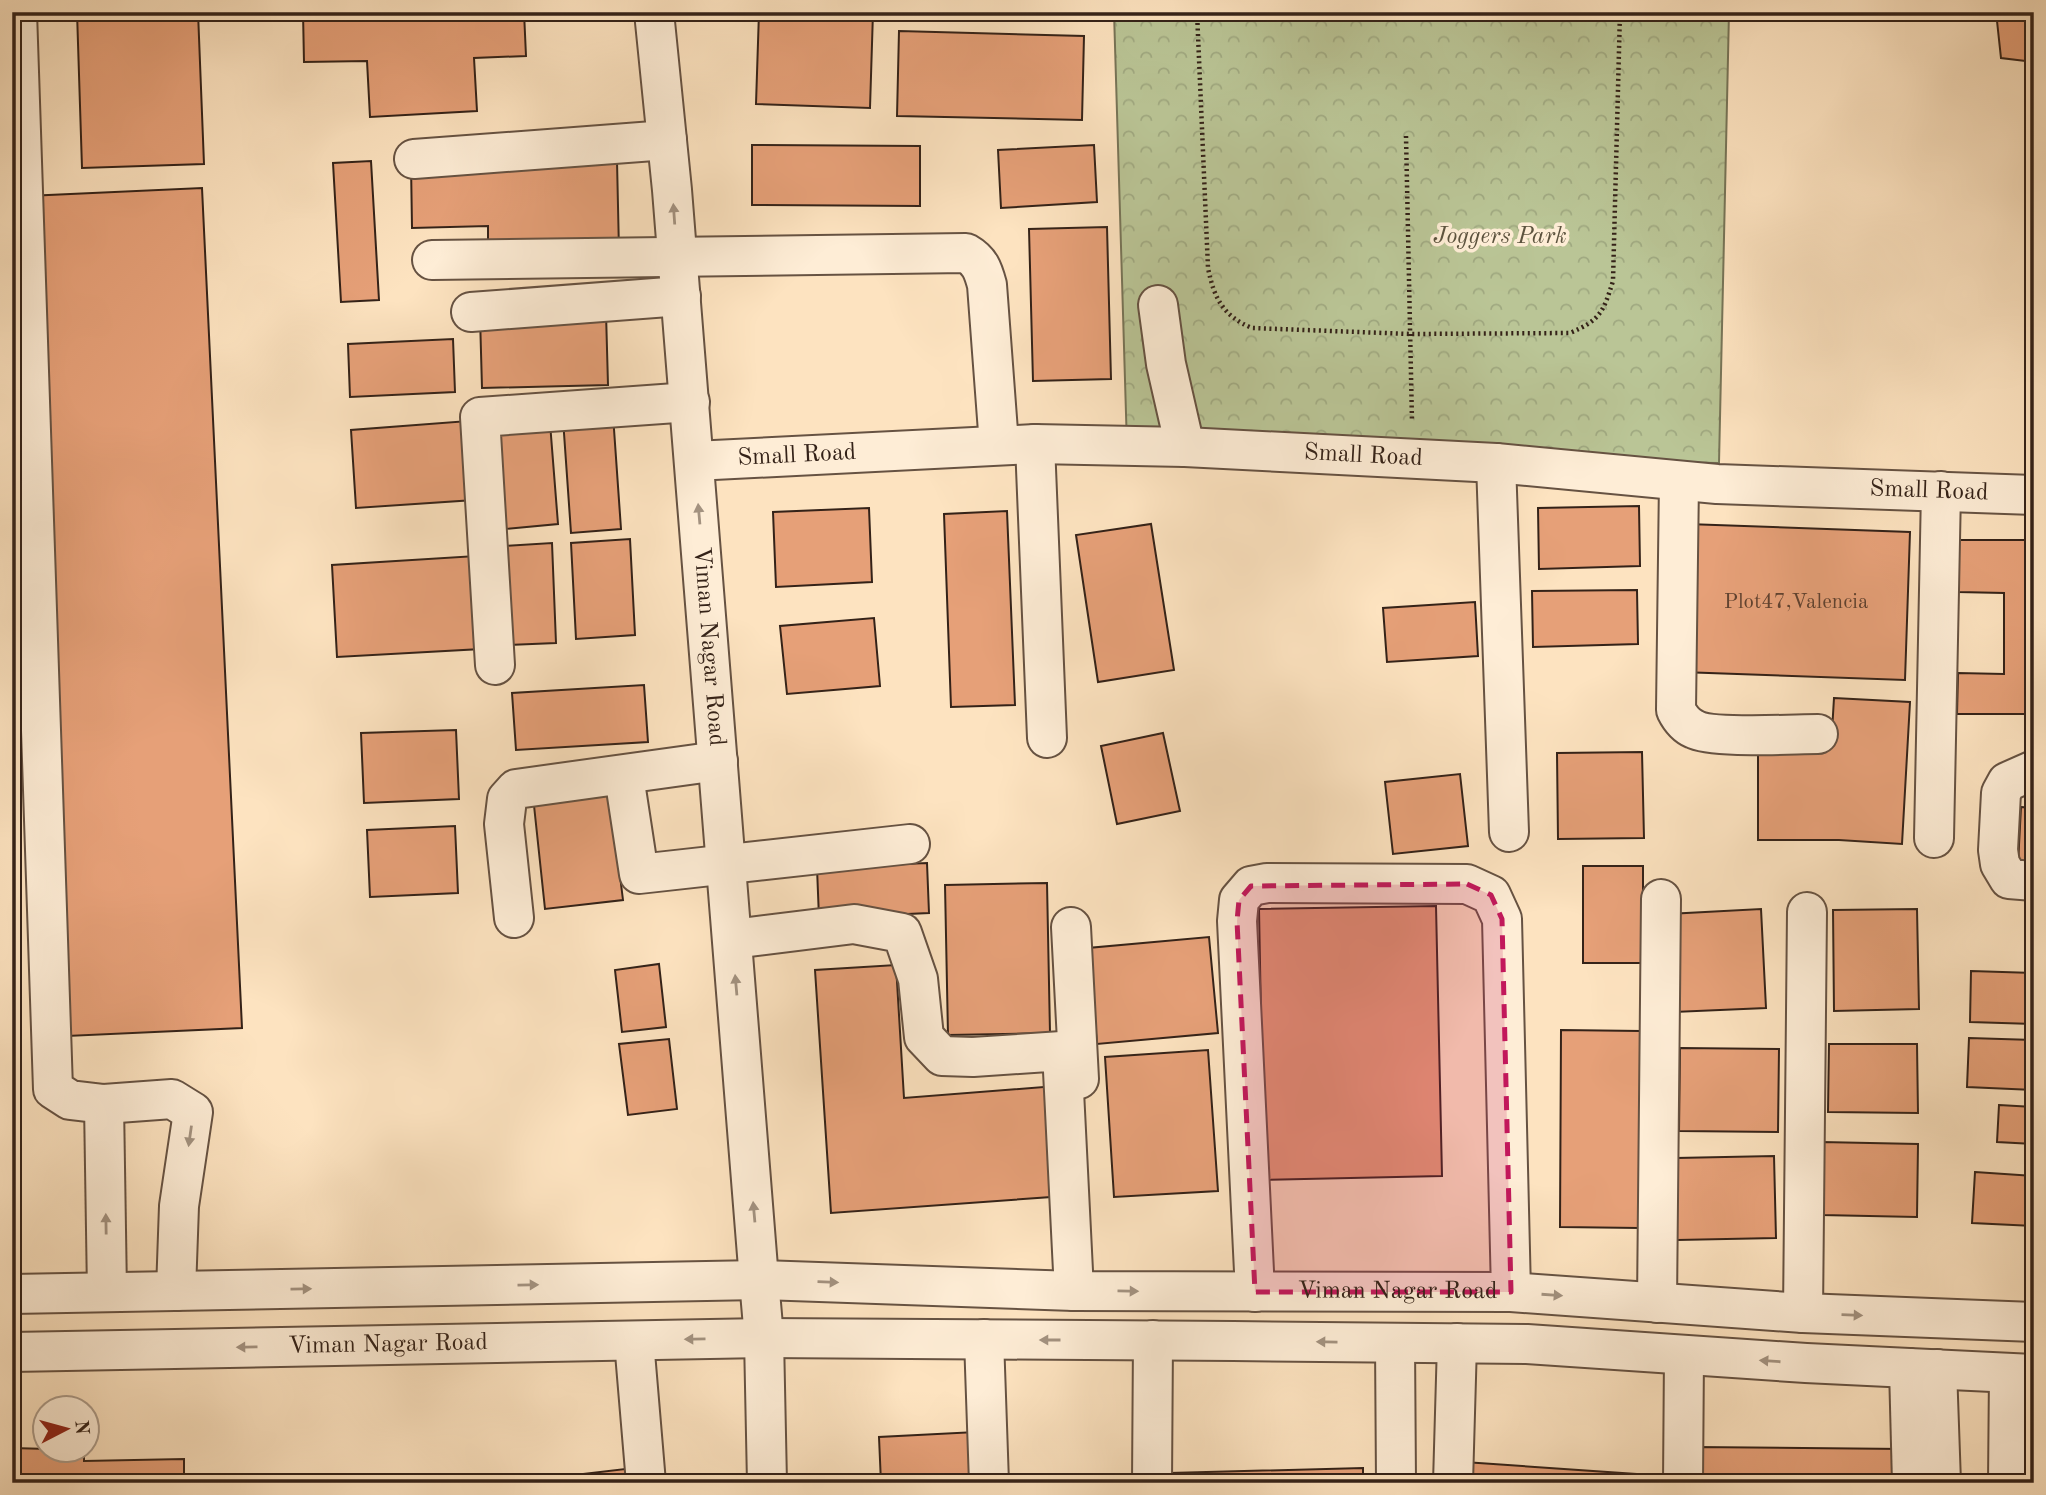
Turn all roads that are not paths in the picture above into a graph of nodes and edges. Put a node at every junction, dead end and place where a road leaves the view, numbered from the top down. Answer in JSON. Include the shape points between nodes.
{"nodes":[{"id":1,"x":17,"y":12,"type":"edge"},
{"id":2,"x":654,"y":12,"type":"edge"},
{"id":3,"x":667,"y":140,"type":"junction"},
{"id":4,"x":414,"y":159,"type":"dead end"},
{"id":5,"x":677,"y":256,"type":"junction"},
{"id":6,"x":432,"y":260,"type":"dead end"},
{"id":7,"x":681,"y":296,"type":"junction"},
{"id":8,"x":1158,"y":305,"type":"dead end"},
{"id":9,"x":471,"y":312,"type":"dead end"},
{"id":10,"x":690,"y":402,"type":"junction"},
{"id":11,"x":1017,"y":444,"type":"junction"},
{"id":12,"x":1185,"y":447,"type":"junction"},
{"id":13,"x":694,"y":461,"type":"junction"},
{"id":14,"x":1496,"y":463,"type":"junction"},
{"id":15,"x":1679,"y":481,"type":"junction"},
{"id":16,"x":1941,"y":491,"type":"junction"},
{"id":17,"x":2034,"y":495,"type":"edge"},
{"id":18,"x":495,"y":665,"type":"dead end"},
{"id":19,"x":1818,"y":734,"type":"dead end"},
{"id":20,"x":1047,"y":738,"type":"dead end"},
{"id":21,"x":718,"y":761,"type":"junction"},
{"id":22,"x":2034,"y":770,"type":"edge"},
{"id":23,"x":624,"y":776,"type":"junction"},
{"id":24,"x":1509,"y":832,"type":"dead end"},
{"id":25,"x":1934,"y":838,"type":"dead end"},
{"id":26,"x":910,"y":845,"type":"dead end"},
{"id":27,"x":726,"y":863,"type":"junction"},
{"id":28,"x":2034,"y":881,"type":"edge"},
{"id":29,"x":1661,"y":900,"type":"dead end"},
{"id":30,"x":1807,"y":912,"type":"dead end"},
{"id":31,"x":514,"y":918,"type":"dead end"},
{"id":32,"x":1071,"y":927,"type":"dead end"},
{"id":33,"x":733,"y":939,"type":"junction"},
{"id":34,"x":104,"y":1104,"type":"junction"},
{"id":35,"x":759,"y":1280,"type":"junction"},
{"id":36,"x":176,"y":1291,"type":"junction"},
{"id":37,"x":1082,"y":1291,"type":"junction"},
{"id":38,"x":107,"y":1292,"type":"junction"},
{"id":39,"x":1511,"y":1292,"type":"junction"},
{"id":40,"x":1255,"y":1293,"type":"junction"},
{"id":41,"x":12,"y":1294,"type":"edge"},
{"id":42,"x":1657,"y":1303,"type":"junction"},
{"id":43,"x":1803,"y":1313,"type":"junction"},
{"id":44,"x":2034,"y":1322,"type":"edge"},
{"id":45,"x":764,"y":1338,"type":"junction"},
{"id":46,"x":984,"y":1339,"type":"junction"},
{"id":47,"x":634,"y":1340,"type":"junction"},
{"id":48,"x":1153,"y":1340,"type":"junction"},
{"id":49,"x":1395,"y":1343,"type":"junction"},
{"id":50,"x":1457,"y":1343,"type":"junction"},
{"id":51,"x":12,"y":1352,"type":"edge"},
{"id":52,"x":1677,"y":1354,"type":"junction"},
{"id":53,"x":1923,"y":1369,"type":"junction"},
{"id":54,"x":2021,"y":1373,"type":"edge"},
{"id":55,"x":1676,"y":1471,"type":"edge"},
{"id":56,"x":646,"y":1483,"type":"edge"},
{"id":57,"x":767,"y":1483,"type":"edge"},
{"id":58,"x":989,"y":1483,"type":"edge"},
{"id":59,"x":1152,"y":1483,"type":"edge"},
{"id":60,"x":1396,"y":1483,"type":"edge"},
{"id":61,"x":1453,"y":1483,"type":"edge"},
{"id":62,"x":1912,"y":1483,"type":"edge"},
{"id":63,"x":1941,"y":1483,"type":"edge"},
{"id":64,"x":2008,"y":1483,"type":"edge"}],
"edges":[{"from":1,"to":34,"type":"street","via":[[53,1089],[71,1100]]},
{"from":2,"to":3,"type":"street","name":"Viman Nagar Road"},
{"from":3,"to":4,"type":"street"},
{"from":5,"to":3,"type":"street","name":"Viman Nagar Road","one_way":true},
{"from":5,"to":6,"type":"street"},
{"from":5,"to":7,"type":"street","name":"Viman Nagar Road"},
{"from":5,"to":11,"type":"street","via":[[952,252],[976,258],[987,285]]},
{"from":7,"to":9,"type":"street"},
{"from":7,"to":10,"type":"street","name":"Viman Nagar Road"},
{"from":8,"to":12,"type":"street"},
{"from":10,"to":13,"type":"street","name":"Viman Nagar Road"},
{"from":10,"to":18,"type":"street","via":[[480,417]]},
{"from":11,"to":12,"type":"street","name":"Small Road"},
{"from":11,"to":13,"type":"street","name":"Small Road"},
{"from":11,"to":20,"type":"street","via":[[1036,481]]},
{"from":12,"to":14,"type":"street","name":"Small Road"},
{"from":21,"to":13,"type":"street","name":"Viman Nagar Road","one_way":true},
{"from":14,"to":15,"type":"street","name":"Small Road"},
{"from":14,"to":24,"type":"street"},
{"from":15,"to":16,"type":"street","name":"Small Road"},
{"from":15,"to":19,"type":"street","via":[[1676,710],[1681,720],[1695,730],[1717,734]]},
{"from":16,"to":17,"type":"street","name":"Small Road"},
{"from":16,"to":25,"type":"street"},
{"from":21,"to":23,"type":"street"},
{"from":21,"to":27,"type":"street","name":"Viman Nagar Road"},
{"from":22,"to":28,"type":"street","via":[[2007,782],[2001,793],[1998,850],[2009,879]]},
{"from":23,"to":27,"type":"street","via":[[639,874]]},
{"from":23,"to":31,"type":"street","via":[[516,789],[507,799],[504,824]]},
{"from":26,"to":27,"type":"street"},
{"from":27,"to":33,"type":"street","name":"Viman Nagar Road"},
{"from":29,"to":42,"type":"street"},
{"from":30,"to":43,"type":"street"},
{"from":32,"to":37,"type":"street"},
{"from":35,"to":33,"type":"street","name":"Viman Nagar Road","one_way":true},
{"from":33,"to":37,"type":"street","via":[[854,924],[902,933],[918,979],[924,1037],[942,1056],[1062,1051]]},
{"from":34,"to":36,"type":"street","one_way":true,"via":[[172,1099],[193,1112],[179,1206]]},
{"from":38,"to":34,"type":"street","one_way":true},
{"from":36,"to":35,"type":"street","name":"Viman Nagar Road","one_way":true},
{"from":35,"to":37,"type":"street","name":"Viman Nagar Road","one_way":true},
{"from":35,"to":45,"type":"street","name":"Viman Nagar Road"},
{"from":36,"to":38,"type":"street","name":"Viman Nagar Road"},
{"from":37,"to":40,"type":"street","name":"Viman Nagar Road","one_way":true},
{"from":38,"to":41,"type":"street","name":"Viman Nagar Road"},
{"from":39,"to":40,"type":"street","name":"Viman Nagar Road"},
{"from":39,"to":40,"type":"street","via":[[1502,919],[1491,895],[1467,884],[1267,883],[1251,886],[1239,900],[1237,921]]},
{"from":39,"to":42,"type":"street","name":"Viman Nagar Road","one_way":true},
{"from":42,"to":43,"type":"street","name":"Viman Nagar Road"},
{"from":43,"to":44,"type":"street","name":"Viman Nagar Road","one_way":true},
{"from":45,"to":46,"type":"street","name":"Viman Nagar Road"},
{"from":45,"to":47,"type":"street","name":"Viman Nagar Road","one_way":true},
{"from":45,"to":57,"type":"street"},
{"from":48,"to":46,"type":"street","name":"Viman Nagar Road","one_way":true},
{"from":46,"to":58,"type":"street"},
{"from":47,"to":51,"type":"street","name":"Viman Nagar Road","one_way":true},
{"from":47,"to":56,"type":"street"},
{"from":49,"to":48,"type":"street","name":"Viman Nagar Road","one_way":true},
{"from":48,"to":59,"type":"street"},
{"from":49,"to":50,"type":"street","name":"Viman Nagar Road"},
{"from":49,"to":60,"type":"street"},
{"from":50,"to":52,"type":"street","name":"Viman Nagar Road"},
{"from":50,"to":61,"type":"street"},
{"from":53,"to":52,"type":"street","name":"Viman Nagar Road","one_way":true},
{"from":52,"to":55,"type":"street"},
{"from":53,"to":54,"type":"street","name":"Viman Nagar Road"},
{"from":53,"to":62,"type":"street"},
{"from":53,"to":63,"type":"street"},
{"from":54,"to":64,"type":"street"}]}
